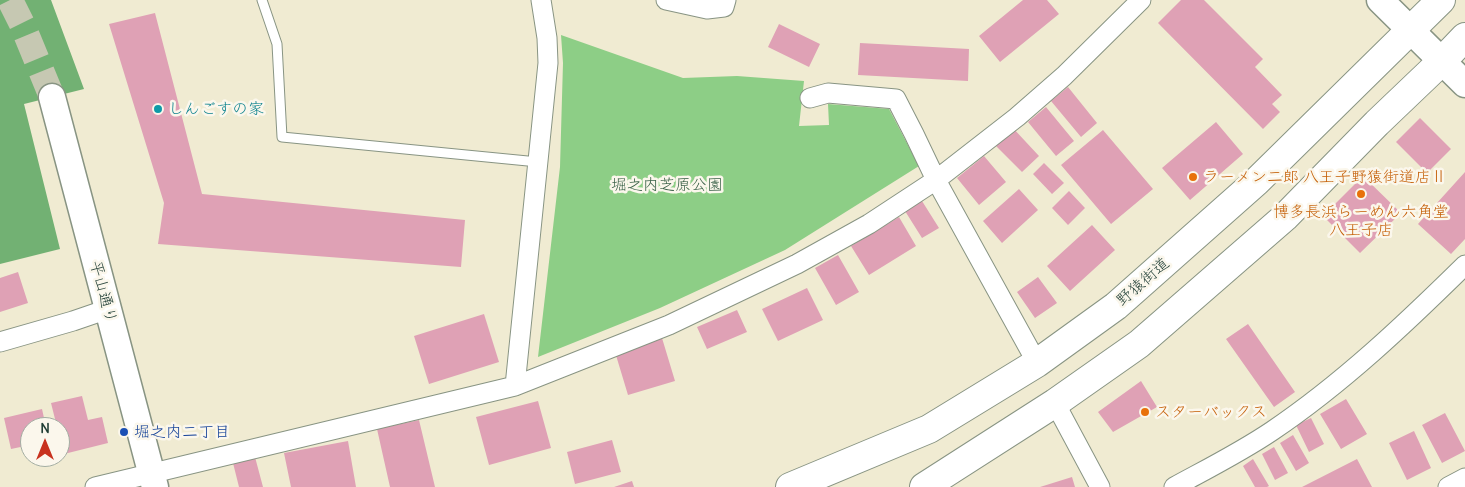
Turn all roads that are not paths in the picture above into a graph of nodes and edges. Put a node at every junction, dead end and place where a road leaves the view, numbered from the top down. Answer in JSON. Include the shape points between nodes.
{"nodes":[{"id":1,"x":262,"y":0,"type":"edge"},
{"id":2,"x":541,"y":0,"type":"edge"},
{"id":3,"x":666,"y":0,"type":"edge"},
{"id":4,"x":726,"y":0,"type":"edge"},
{"id":5,"x":1141,"y":0,"type":"edge"},
{"id":6,"x":1380,"y":0,"type":"edge"},
{"id":7,"x":1441,"y":0,"type":"edge"},
{"id":8,"x":1410,"y":30,"type":"junction"},
{"id":9,"x":1465,"y":37,"type":"edge"},
{"id":10,"x":1442,"y":61,"type":"junction"},
{"id":11,"x":1465,"y":84,"type":"edge"},
{"id":12,"x":52,"y":97,"type":"tunnel mouth"},
{"id":13,"x":810,"y":98,"type":"dead end"},
{"id":14,"x":538,"y":162,"type":"junction"},
{"id":15,"x":936,"y":180,"type":"junction"},
{"id":16,"x":1465,"y":265,"type":"edge"},
{"id":17,"x":108,"y":308,"type":"junction"},
{"id":18,"x":0,"y":342,"type":"edge"},
{"id":19,"x":1037,"y":364,"type":"junction"},
{"id":20,"x":514,"y":386,"type":"junction"},
{"id":21,"x":1055,"y":403,"type":"junction"},
{"id":22,"x":1465,"y":478,"type":"edge"},
{"id":23,"x":153,"y":480,"type":"edge"},
{"id":24,"x":94,"y":487,"type":"edge"},
{"id":25,"x":790,"y":487,"type":"edge"},
{"id":26,"x":924,"y":487,"type":"edge"},
{"id":27,"x":1100,"y":487,"type":"edge"},
{"id":28,"x":1174,"y":487,"type":"edge"},
{"id":29,"x":1448,"y":487,"type":"edge"}],
"edges":[{"from":1,"to":14,"type":"lane","via":[[277,44],[282,137]]},
{"from":2,"to":14,"type":"street","via":[[548,63]]},
{"from":3,"to":4,"type":"street","via":[[707,9],[724,7]]},
{"from":5,"to":15,"type":"street","via":[[1064,76]]},
{"from":6,"to":8,"type":"main road"},
{"from":7,"to":8,"type":"main road","name":"野猿街道"},
{"from":8,"to":10,"type":"main road"},
{"from":8,"to":19,"type":"main road","name":"野猿街道","via":[[1256,182],[1116,306]]},
{"from":9,"to":10,"type":"main road"},
{"from":10,"to":11,"type":"main road"},
{"from":10,"to":21,"type":"main road","via":[[1285,218],[1139,344]]},
{"from":12,"to":17,"type":"main road","name":"平山通り"},
{"from":13,"to":15,"type":"street","via":[[828,94],[896,99]]},
{"from":14,"to":20,"type":"street"},
{"from":15,"to":19,"type":"street"},
{"from":15,"to":20,"type":"street","via":[[869,224],[797,264],[669,325]]},
{"from":16,"to":28,"type":"street","via":[[1376,349],[1306,407],[1234,455]]},
{"from":17,"to":18,"type":"street"},
{"from":17,"to":23,"type":"main road","name":"平山通り"},
{"from":19,"to":25,"type":"main road","name":"野猿街道","via":[[929,429]]},
{"from":20,"to":23,"type":"street"},
{"from":21,"to":26,"type":"main road"},
{"from":21,"to":27,"type":"street"},
{"from":22,"to":29,"type":"street"},
{"from":23,"to":24,"type":"street"}]}
